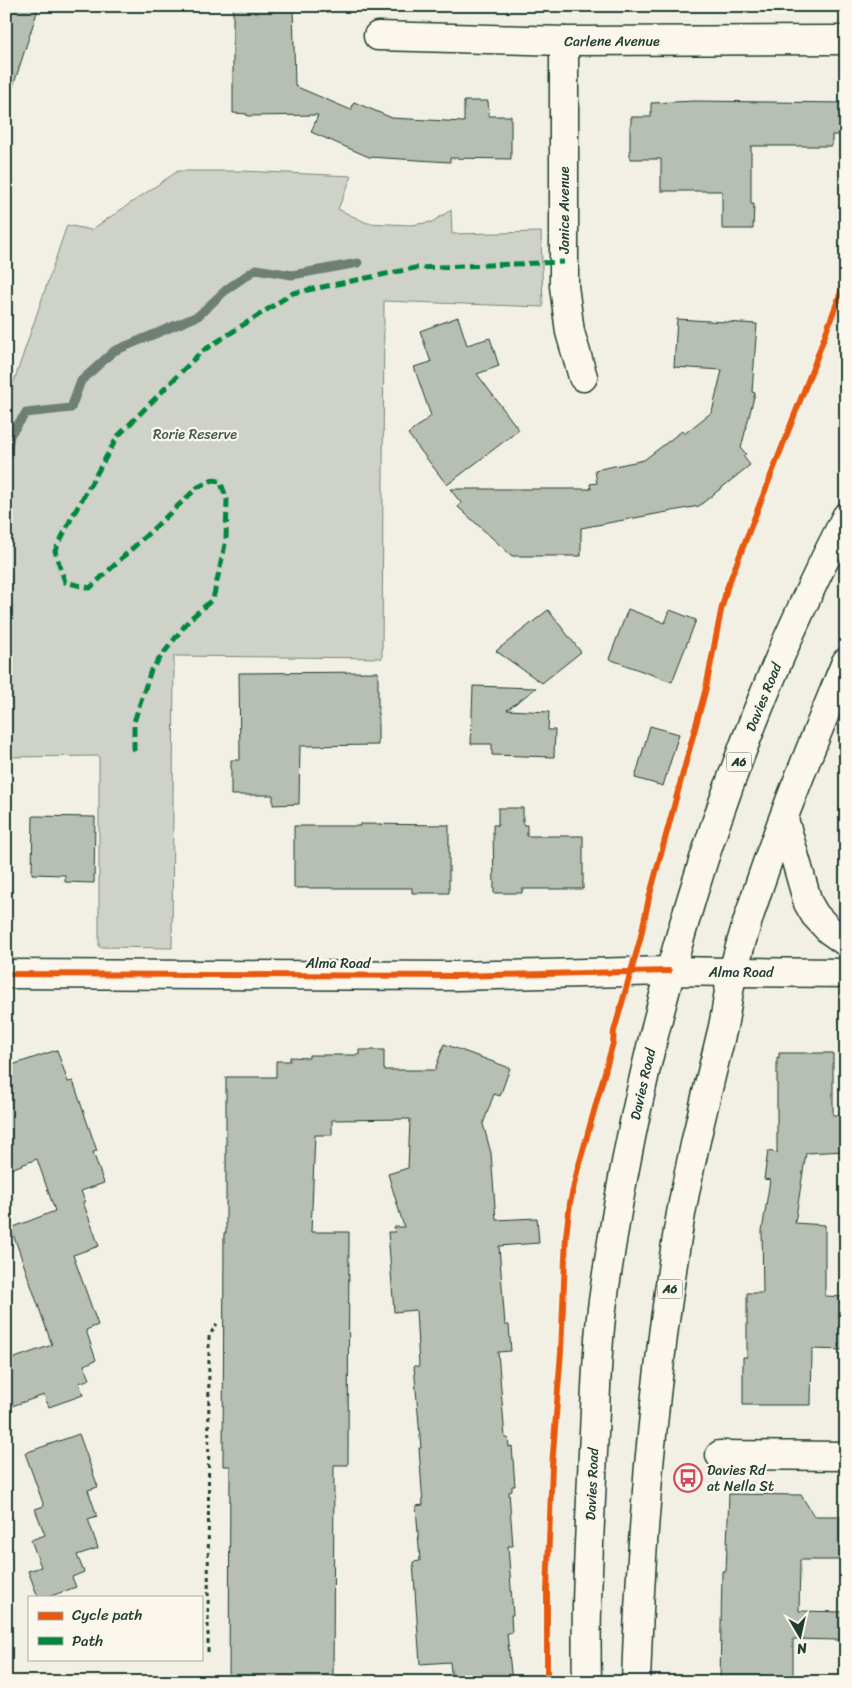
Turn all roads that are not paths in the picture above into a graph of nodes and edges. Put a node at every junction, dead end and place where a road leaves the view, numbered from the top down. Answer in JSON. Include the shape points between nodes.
{"nodes":[{"id":1,"x":378,"y":36,"type":"dead end"},
{"id":2,"x":846,"y":40,"type":"edge"},
{"id":3,"x":564,"y":41,"type":"junction"},
{"id":4,"x":583,"y":377,"type":"dead end"},
{"id":5,"x":846,"y":501,"type":"edge"},
{"id":6,"x":846,"y":517,"type":"edge"},
{"id":7,"x":825,"y":558,"type":"junction"},
{"id":8,"x":846,"y":662,"type":"edge"},
{"id":9,"x":784,"y":819,"type":"junction"},
{"id":10,"x":846,"y":942,"type":"edge"},
{"id":11,"x":669,"y":972,"type":"junction"},
{"id":12,"x":733,"y":972,"type":"junction"},
{"id":13,"x":846,"y":973,"type":"edge"},
{"id":14,"x":6,"y":974,"type":"edge"},
{"id":15,"x":720,"y":1456,"type":"dead end"},
{"id":16,"x":846,"y":1456,"type":"edge"},
{"id":17,"x":587,"y":1682,"type":"edge"},
{"id":18,"x":636,"y":1682,"type":"edge"}],
"edges":[{"from":1,"to":3,"type":"main road","name":"Carlene Avenue"},
{"from":2,"to":3,"type":"main road","name":"Carlene Avenue"},
{"from":3,"to":4,"type":"main road","name":"Janice Avenue","via":[[564,286],[570,332]]},
{"from":5,"to":7,"type":"main road"},
{"from":6,"to":7,"type":"main road","name":"Davies Road","number":"A6"},
{"from":7,"to":11,"type":"main road","name":"Davies Road","number":"A6","via":[[751,728],[690,901]]},
{"from":8,"to":9,"type":"main road","number":"A6"},
{"from":9,"to":10,"type":"main road","via":[[808,902],[829,930]]},
{"from":9,"to":12,"type":"main road","number":"A6"},
{"from":11,"to":12,"type":"main road","name":"Alma Road"},
{"from":11,"to":14,"type":"main road","name":"Alma Road","via":[[456,976]]},
{"from":11,"to":17,"type":"main road","name":"Davies Road","number":"A6","via":[[629,1143],[602,1303],[588,1559]]},
{"from":12,"to":13,"type":"main road","name":"Alma Road"},
{"from":12,"to":18,"type":"main road","number":"A6","via":[[679,1229],[665,1324],[645,1506]]},
{"from":15,"to":16,"type":"main road"}]}
